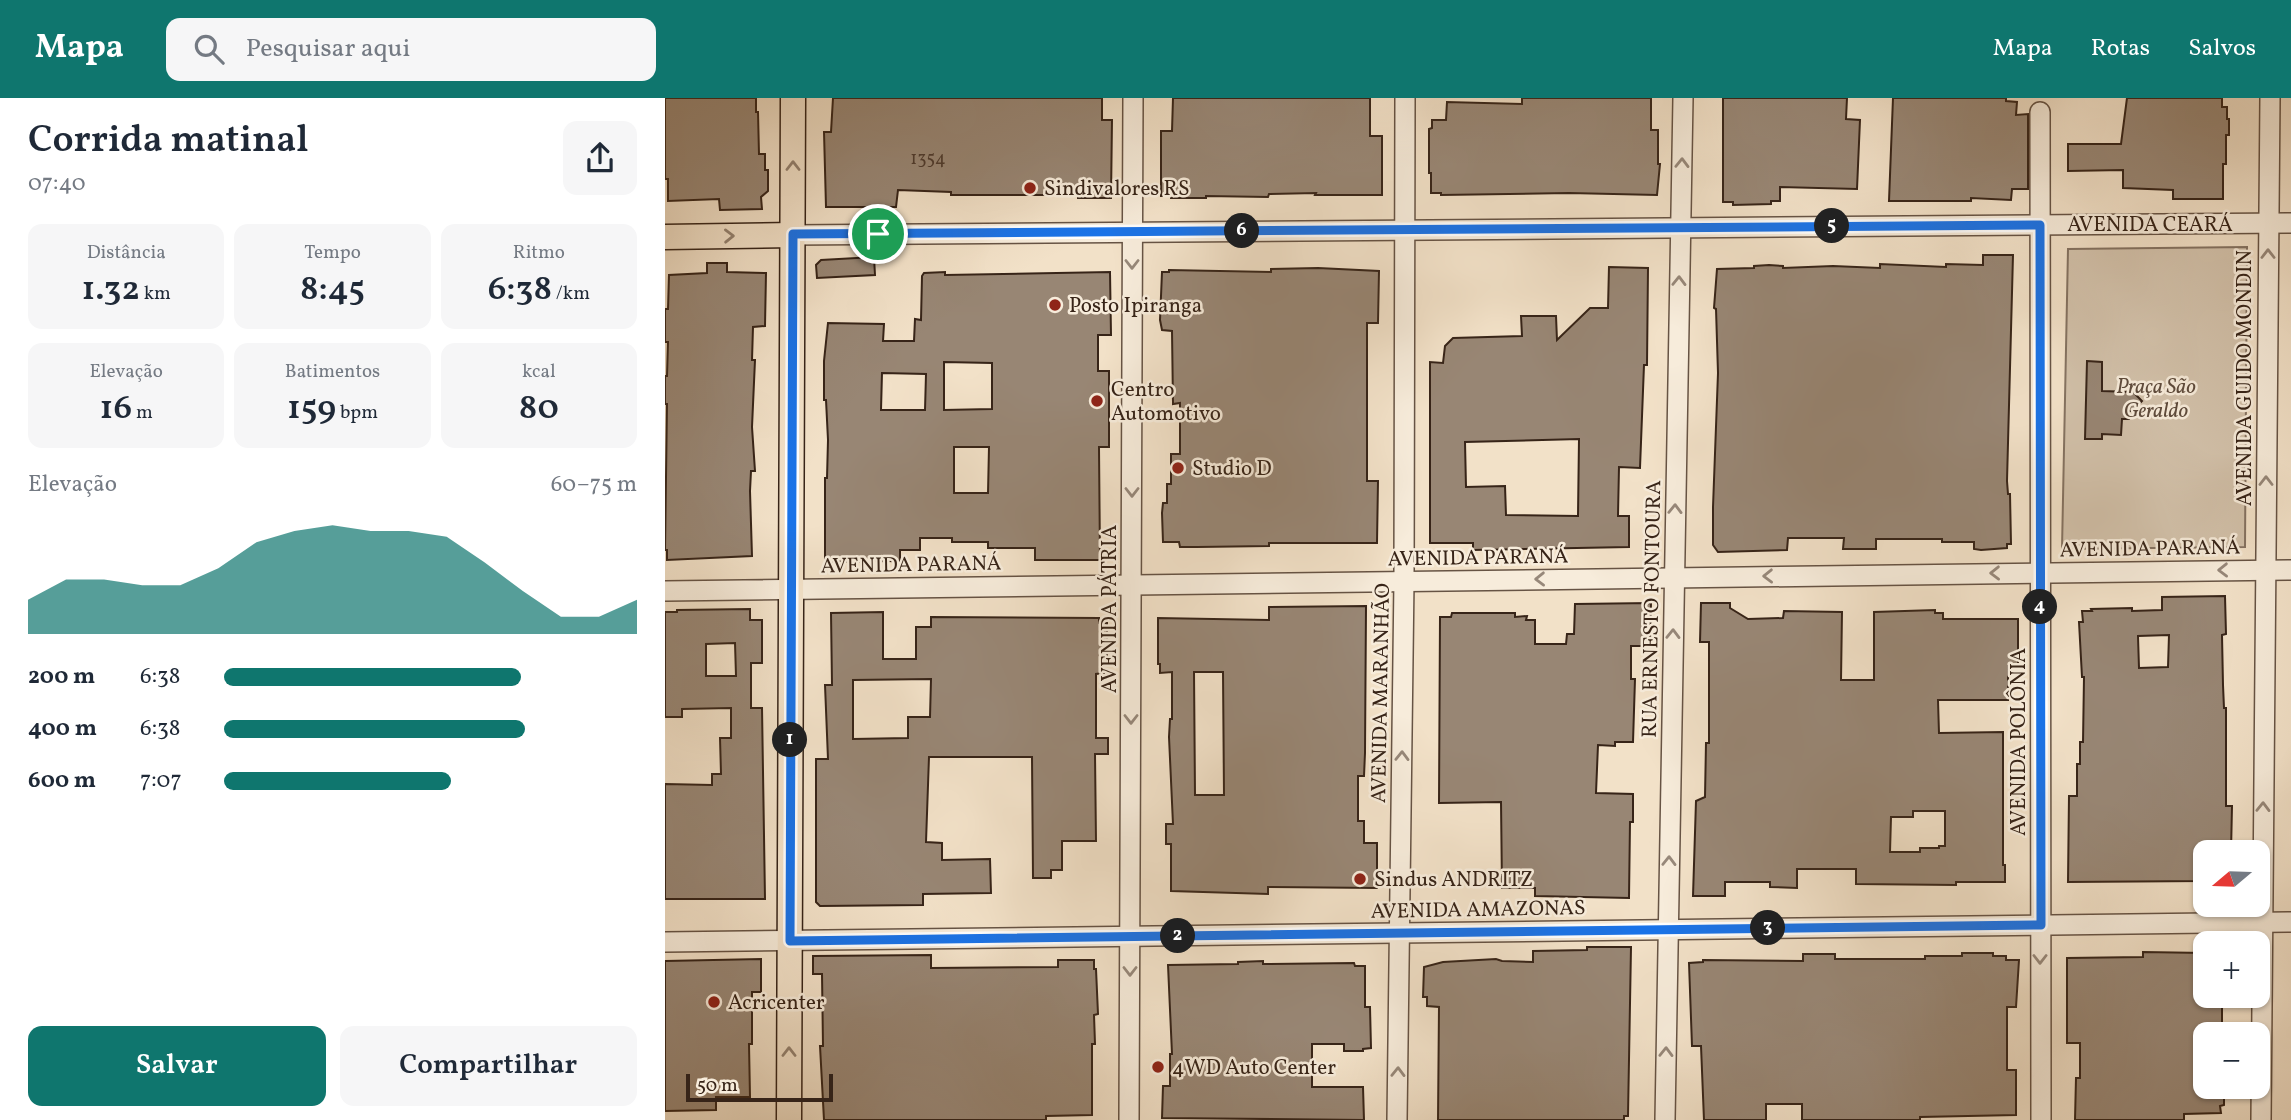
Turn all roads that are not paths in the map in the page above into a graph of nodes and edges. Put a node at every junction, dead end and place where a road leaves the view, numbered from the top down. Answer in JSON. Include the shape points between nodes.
{"nodes":[{"id":1,"x":793,"y":98,"type":"edge"},
{"id":2,"x":1133,"y":98,"type":"edge"},
{"id":3,"x":1405,"y":98,"type":"edge"},
{"id":4,"x":1683,"y":98,"type":"edge"},
{"id":5,"x":2270,"y":98,"type":"edge"},
{"id":6,"x":2040,"y":112,"type":"dead end"},
{"id":7,"x":2269,"y":223,"type":"junction"},
{"id":8,"x":2291,"y":223,"type":"edge"},
{"id":9,"x":2040,"y":225,"type":"junction"},
{"id":10,"x":1680,"y":228,"type":"junction"},
{"id":11,"x":1404,"y":230,"type":"junction"},
{"id":12,"x":1132,"y":232,"type":"junction"},
{"id":13,"x":793,"y":234,"type":"junction"},
{"id":14,"x":665,"y":237,"type":"edge"},
{"id":15,"x":2265,"y":570,"type":"junction"},
{"id":16,"x":2291,"y":570,"type":"edge"},
{"id":17,"x":2040,"y":572,"type":"junction"},
{"id":18,"x":1674,"y":577,"type":"junction"},
{"id":19,"x":1405,"y":580,"type":"junction"},
{"id":20,"x":1131,"y":584,"type":"junction"},
{"id":21,"x":791,"y":588,"type":"junction"},
{"id":22,"x":665,"y":591,"type":"edge"},
{"id":23,"x":2262,"y":922,"type":"junction"},
{"id":24,"x":2291,"y":922,"type":"edge"},
{"id":25,"x":2041,"y":925,"type":"junction"},
{"id":26,"x":1668,"y":930,"type":"junction"},
{"id":27,"x":1399,"y":933,"type":"junction"},
{"id":28,"x":1130,"y":936,"type":"junction"},
{"id":29,"x":790,"y":941,"type":"junction"},
{"id":30,"x":665,"y":942,"type":"edge"},
{"id":31,"x":789,"y":1120,"type":"edge"},
{"id":32,"x":1129,"y":1120,"type":"edge"},
{"id":33,"x":1397,"y":1120,"type":"edge"},
{"id":34,"x":1665,"y":1120,"type":"edge"},
{"id":35,"x":2041,"y":1120,"type":"edge"},
{"id":36,"x":2260,"y":1120,"type":"edge"}],
"edges":[{"from":13,"to":1,"type":"main road","one_way":true},
{"from":2,"to":12,"type":"street","name":"AVENIDA PÁTRIA"},
{"from":3,"to":11,"type":"street","name":"AVENIDA MARANHÃO"},
{"from":10,"to":4,"type":"street","name":"RUA ERNESTO FONTOURA","one_way":true},
{"from":5,"to":7,"type":"street","name":"AVENIDA GUIDO MONDIN"},
{"from":6,"to":9,"type":"street","name":"AVENIDA POLÔNIA"},
{"from":7,"to":8,"type":"street","name":"AVENIDA CEARÁ"},
{"from":7,"to":9,"type":"street","name":"AVENIDA CEARÁ"},
{"from":15,"to":7,"type":"street","name":"AVENIDA GUIDO MONDIN","one_way":true},
{"from":9,"to":10,"type":"street","name":"AVENIDA CEARÁ"},
{"from":9,"to":17,"type":"street","name":"AVENIDA POLÔNIA"},
{"from":10,"to":11,"type":"street","name":"AVENIDA CEARÁ"},
{"from":18,"to":10,"type":"street","name":"RUA ERNESTO FONTOURA","one_way":true},
{"from":11,"to":12,"type":"street","name":"AVENIDA CEARÁ"},
{"from":11,"to":19,"type":"street","name":"AVENIDA MARANHÃO"},
{"from":12,"to":13,"type":"street","name":"AVENIDA CEARÁ"},
{"from":12,"to":20,"type":"street","name":"AVENIDA PÁTRIA","one_way":true},
{"from":14,"to":13,"type":"main road","name":"AVENIDA CEARÁ","one_way":true},
{"from":13,"to":21,"type":"main road"},
{"from":15,"to":16,"type":"street","name":"AVENIDA PARANÁ"},
{"from":15,"to":17,"type":"street","name":"AVENIDA PARANÁ","one_way":true},
{"from":23,"to":15,"type":"street","name":"AVENIDA GUIDO MONDIN","one_way":true},
{"from":17,"to":18,"type":"street","name":"AVENIDA PARANÁ","one_way":true},
{"from":17,"to":25,"type":"street","name":"AVENIDA POLÔNIA"},
{"from":18,"to":19,"type":"street","name":"AVENIDA PARANÁ","one_way":true},
{"from":26,"to":18,"type":"street","name":"RUA ERNESTO FONTOURA","one_way":true},
{"from":19,"to":20,"type":"street","name":"AVENIDA PARANÁ"},
{"from":27,"to":19,"type":"street","name":"AVENIDA MARANHÃO","one_way":true},
{"from":20,"to":21,"type":"street","name":"AVENIDA PARANÁ"},
{"from":20,"to":28,"type":"street","name":"AVENIDA PÁTRIA","one_way":true},
{"from":21,"to":22,"type":"street","name":"AVENIDA PARANÁ"},
{"from":21,"to":29,"type":"main road"},
{"from":23,"to":24,"type":"street","name":"AVENIDA AMAZONAS"},
{"from":23,"to":25,"type":"street","name":"AVENIDA AMAZONAS"},
{"from":23,"to":36,"type":"street","name":"AVENIDA GUIDO MONDIN"},
{"from":25,"to":26,"type":"street","name":"AVENIDA AMAZONAS"},
{"from":25,"to":35,"type":"street","name":"AVENIDA POLÔNIA","one_way":true},
{"from":26,"to":27,"type":"street","name":"AVENIDA AMAZONAS"},
{"from":34,"to":26,"type":"street","name":"RUA ERNESTO FONTOURA","one_way":true},
{"from":27,"to":28,"type":"street","name":"AVENIDA AMAZONAS"},
{"from":33,"to":27,"type":"street","name":"AVENIDA MARANHÃO","one_way":true},
{"from":28,"to":29,"type":"street","name":"AVENIDA AMAZONAS"},
{"from":28,"to":32,"type":"street","name":"AVENIDA PÁTRIA","one_way":true},
{"from":29,"to":30,"type":"street","name":"AVENIDA AMAZONAS"},
{"from":31,"to":29,"type":"main road","one_way":true}]}
